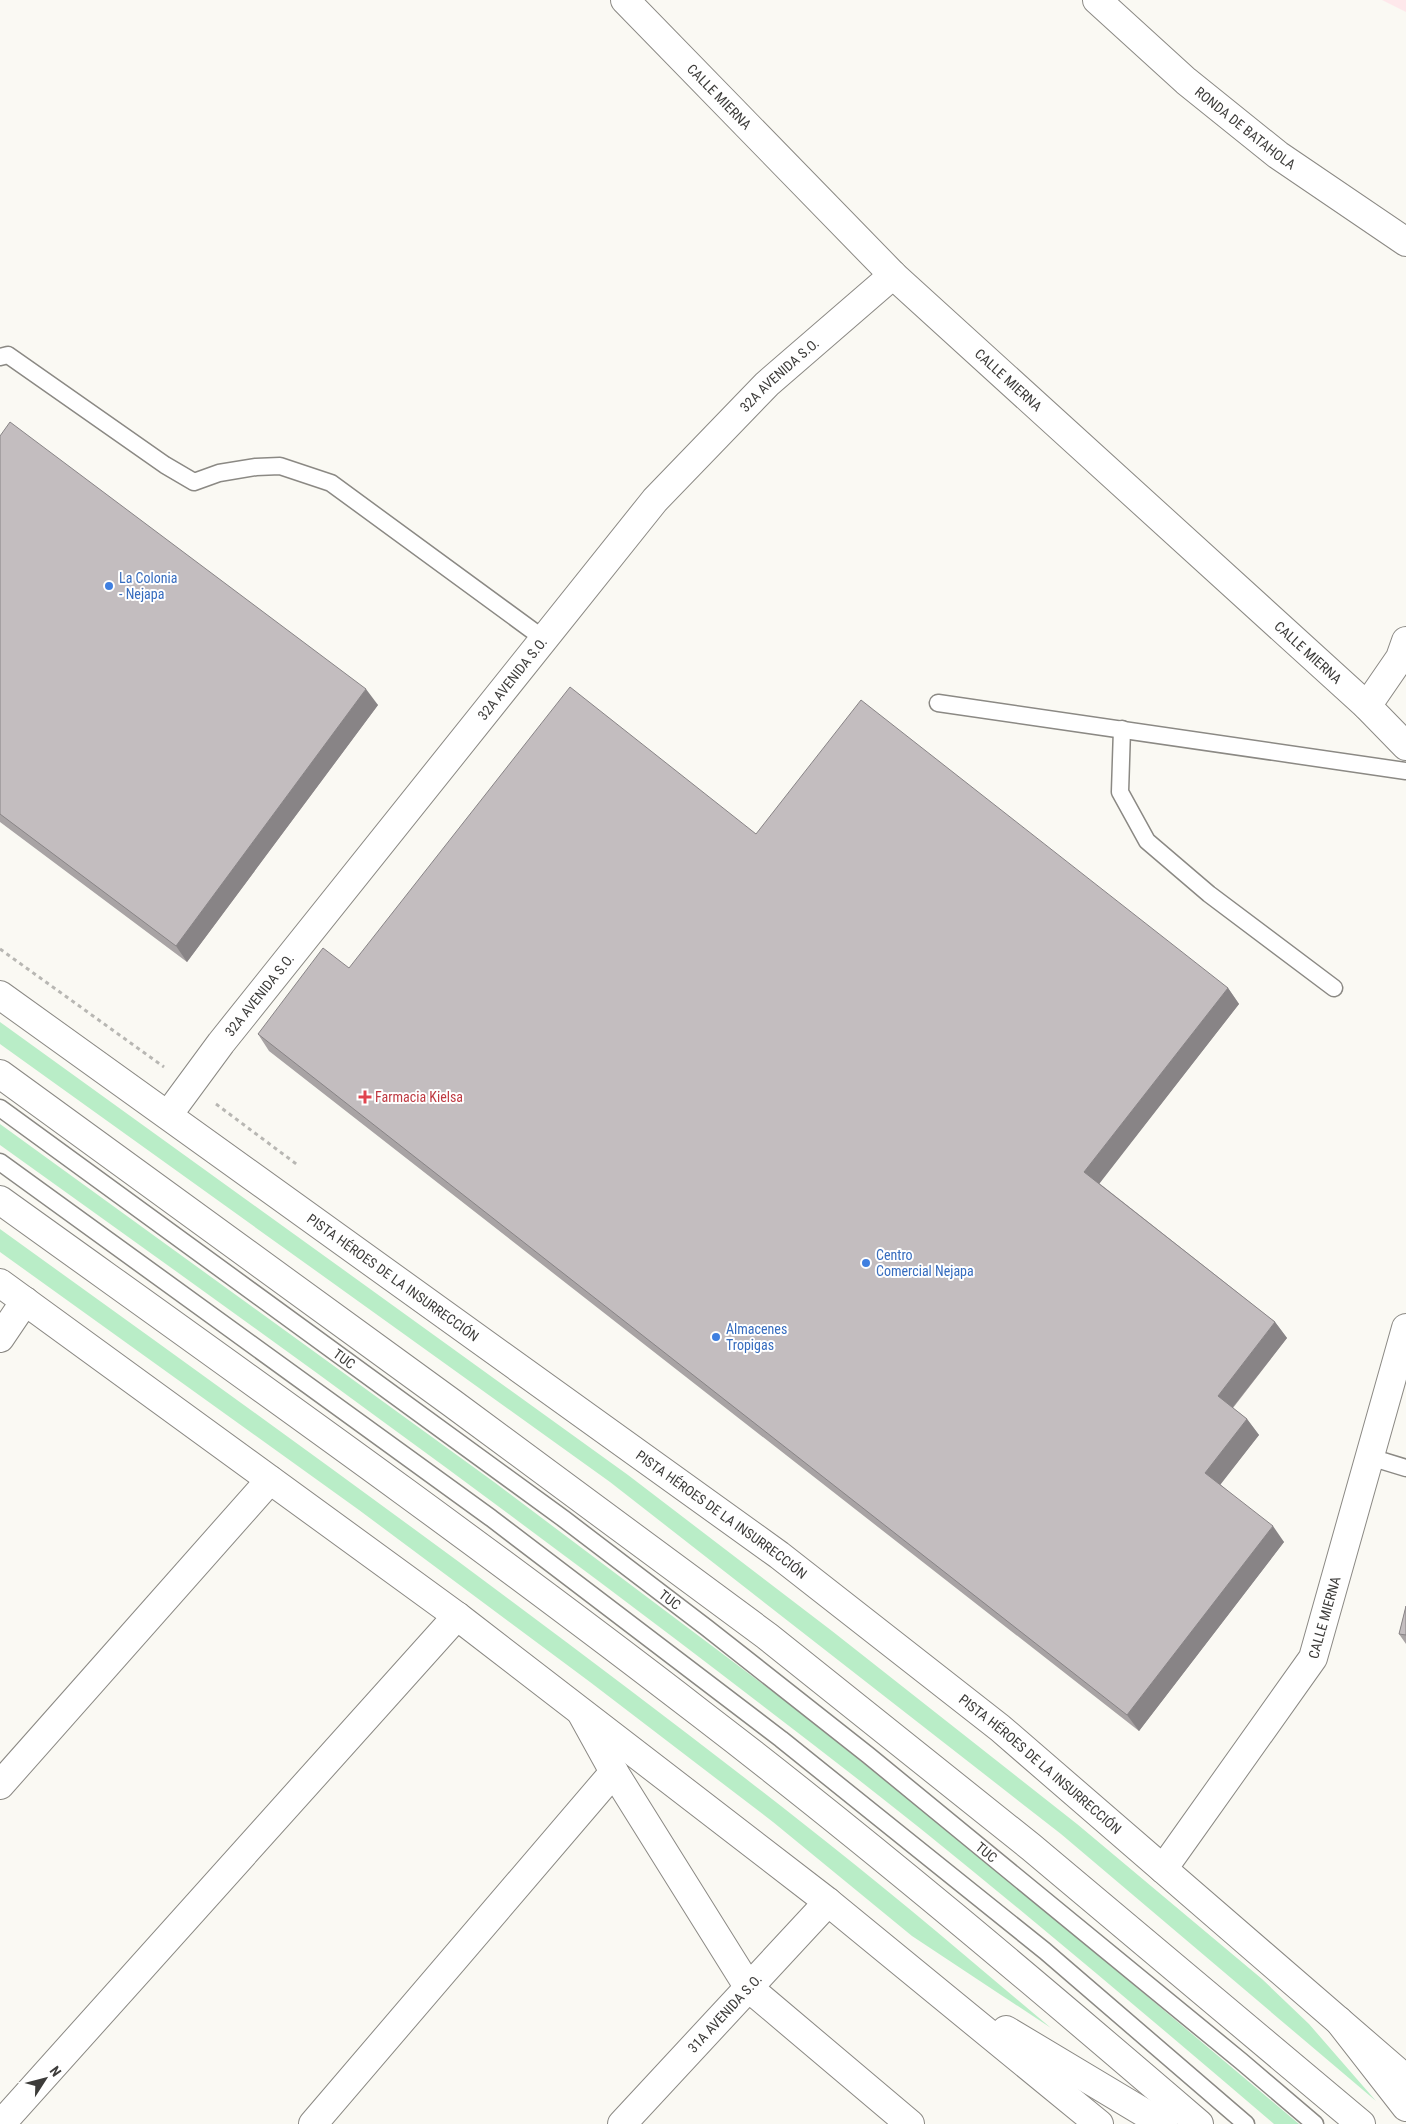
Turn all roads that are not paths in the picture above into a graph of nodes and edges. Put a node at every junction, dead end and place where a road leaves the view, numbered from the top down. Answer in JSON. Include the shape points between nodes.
{"nodes":[{"id":1,"x":625,"y":0,"type":"edge"},
{"id":2,"x":1098,"y":0,"type":"edge"},
{"id":3,"x":1406,"y":242,"type":"edge"},
{"id":4,"x":893,"y":275,"type":"junction"},
{"id":5,"x":0,"y":356,"type":"edge"},
{"id":6,"x":544,"y":639,"type":"junction"},
{"id":7,"x":1406,"y":641,"type":"edge"},
{"id":8,"x":938,"y":703,"type":"dead end"},
{"id":9,"x":1367,"y":706,"type":"junction"},
{"id":10,"x":1122,"y":729,"type":"junction"},
{"id":11,"x":1406,"y":746,"type":"edge"},
{"id":12,"x":1406,"y":771,"type":"edge"},
{"id":13,"x":1334,"y":988,"type":"dead end"},
{"id":14,"x":0,"y":995,"type":"edge"},
{"id":15,"x":0,"y":1074,"type":"edge"},
{"id":16,"x":0,"y":1108,"type":"edge"},
{"id":17,"x":168,"y":1115,"type":"junction"},
{"id":18,"x":0,"y":1162,"type":"edge"},
{"id":19,"x":0,"y":1200,"type":"edge"},
{"id":20,"x":0,"y":1283,"type":"edge"},
{"id":21,"x":25,"y":1301,"type":"junction"},
{"id":22,"x":1406,"y":1328,"type":"edge"},
{"id":23,"x":0,"y":1338,"type":"edge"},
{"id":24,"x":1370,"y":1457,"type":"junction"},
{"id":25,"x":1406,"y":1468,"type":"edge"},
{"id":26,"x":270,"y":1480,"type":"junction"},
{"id":27,"x":457,"y":1616,"type":"junction"},
{"id":28,"x":582,"y":1714,"type":"junction"},
{"id":29,"x":614,"y":1772,"type":"junction"},
{"id":30,"x":0,"y":1785,"type":"edge"},
{"id":31,"x":1163,"y":1869,"type":"junction"},
{"id":32,"x":828,"y":1902,"type":"junction"},
{"id":33,"x":926,"y":1982,"type":"junction"},
{"id":34,"x":748,"y":1988,"type":"junction"},
{"id":35,"x":1339,"y":2021,"type":"junction"},
{"id":36,"x":1406,"y":2079,"type":"edge"},
{"id":37,"x":1406,"y":2107,"type":"edge"},
{"id":38,"x":1,"y":2124,"type":"edge"},
{"id":39,"x":313,"y":2124,"type":"edge"},
{"id":40,"x":622,"y":2124,"type":"edge"},
{"id":41,"x":910,"y":2124,"type":"edge"},
{"id":42,"x":1099,"y":2124,"type":"edge"},
{"id":43,"x":1163,"y":2124,"type":"edge"},
{"id":44,"x":1199,"y":2124,"type":"edge"},
{"id":45,"x":1246,"y":2124,"type":"edge"},
{"id":46,"x":1315,"y":2124,"type":"edge"},
{"id":47,"x":1361,"y":2124,"type":"edge"}],
"edges":[{"from":1,"to":4,"type":"street","name":"CALLE MIERNA"},
{"from":2,"to":3,"type":"street","name":"RONDA DE BATAHOLA","via":[[1186,81],[1278,155]]},
{"from":4,"to":6,"type":"street","name":"32A AVENIDA S.O.","via":[[767,384],[662,493]]},
{"from":4,"to":9,"type":"street","name":"CALLE MIERNA"},
{"from":5,"to":6,"type":"lane","via":[[8,355],[194,482],[219,472],[280,466],[331,483]]},
{"from":6,"to":17,"type":"street","name":"32A AVENIDA S.O.","via":[[220,1043]]},
{"from":7,"to":9,"type":"street","via":[[1400,658]]},
{"from":8,"to":10,"type":"lane"},
{"from":9,"to":11,"type":"street","name":"CALLE MIERNA"},
{"from":10,"to":12,"type":"lane"},
{"from":10,"to":13,"type":"lane","via":[[1120,792],[1147,841],[1209,894]]},
{"from":14,"to":17,"type":"street","name":"PISTA HÉROES DE LA INSURRECCIÓN"},
{"from":15,"to":47,"type":"street","via":[[767,1636],[1030,1846]]},
{"from":16,"to":46,"type":"lane","name":"TUC","via":[[564,1519],[699,1622],[868,1755]]},
{"from":17,"to":31,"type":"street","name":"PISTA HÉROES DE LA INSURRECCIÓN","via":[[779,1555],[1000,1728]]},
{"from":18,"to":45,"type":"lane","via":[[491,1518],[773,1733],[1045,1952]]},
{"from":19,"to":44,"type":"street","via":[[516,1572],[702,1714],[1019,1969]]},
{"from":20,"to":21,"type":"street"},
{"from":21,"to":23,"type":"street"},
{"from":21,"to":26,"type":"street"},
{"from":22,"to":24,"type":"street","name":"CALLE MIERNA"},
{"from":24,"to":25,"type":"lane"},
{"from":24,"to":31,"type":"street","name":"CALLE MIERNA","via":[[1313,1658]]},
{"from":26,"to":27,"type":"street"},
{"from":26,"to":30,"type":"street"},
{"from":27,"to":28,"type":"street"},
{"from":27,"to":38,"type":"street"},
{"from":28,"to":29,"type":"street"},
{"from":28,"to":32,"type":"street"},
{"from":29,"to":34,"type":"street"},
{"from":29,"to":39,"type":"street"},
{"from":31,"to":35,"type":"street","name":"PISTA HÉROES DE LA INSURRECCIÓN"},
{"from":32,"to":33,"type":"street"},
{"from":32,"to":34,"type":"street","name":"31A AVENIDA S.O."},
{"from":33,"to":42,"type":"street"},
{"from":33,"to":43,"type":"street"},
{"from":34,"to":40,"type":"street","name":"31A AVENIDA S.O."},
{"from":34,"to":41,"type":"street"},
{"from":35,"to":36,"type":"street","name":"PISTA HÉROES DE LA INSURRECCIÓN"},
{"from":35,"to":37,"type":"street"}]}
